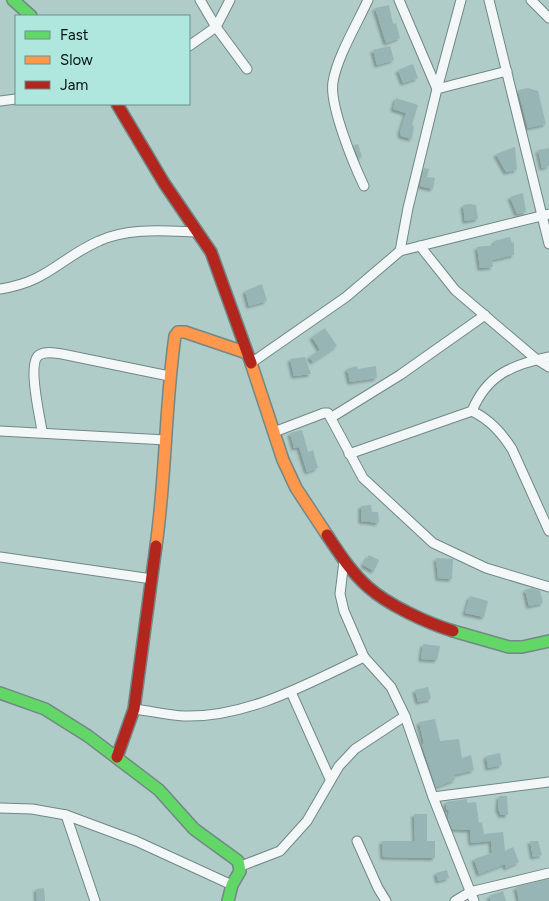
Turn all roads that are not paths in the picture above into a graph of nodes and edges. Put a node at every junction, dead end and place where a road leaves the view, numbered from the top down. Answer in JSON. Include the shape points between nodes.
{"nodes":[{"id":1,"x":13,"y":0,"type":"edge"},
{"id":2,"x":200,"y":0,"type":"edge"},
{"id":3,"x":230,"y":0,"type":"edge"},
{"id":4,"x":368,"y":0,"type":"edge"},
{"id":5,"x":399,"y":0,"type":"edge"},
{"id":6,"x":461,"y":0,"type":"edge"},
{"id":7,"x":490,"y":0,"type":"edge"},
{"id":8,"x":531,"y":0,"type":"edge"},
{"id":9,"x":30,"y":15,"type":"edge"},
{"id":10,"x":548,"y":16,"type":"edge"},
{"id":11,"x":216,"y":27,"type":"junction"},
{"id":12,"x":190,"y":45,"type":"edge"},
{"id":13,"x":247,"y":69,"type":"dead end"},
{"id":14,"x":507,"y":71,"type":"junction"},
{"id":15,"x":437,"y":89,"type":"junction"},
{"id":16,"x":15,"y":99,"type":"edge"},
{"id":17,"x":0,"y":101,"type":"edge"},
{"id":18,"x":118,"y":105,"type":"edge"},
{"id":19,"x":364,"y":186,"type":"dead end"},
{"id":20,"x":545,"y":215,"type":"edge"},
{"id":21,"x":198,"y":232,"type":"junction"},
{"id":22,"x":549,"y":244,"type":"edge"},
{"id":23,"x":420,"y":246,"type":"junction"},
{"id":24,"x":400,"y":251,"type":"junction"},
{"id":25,"x":0,"y":280,"type":"edge"},
{"id":26,"x":3,"y":288,"type":"edge"},
{"id":27,"x":486,"y":316,"type":"junction"},
{"id":28,"x":549,"y":357,"type":"edge"},
{"id":29,"x":249,"y":358,"type":"junction"},
{"id":30,"x":536,"y":359,"type":"junction"},
{"id":31,"x":549,"y":367,"type":"edge"},
{"id":32,"x":169,"y":376,"type":"junction"},
{"id":33,"x":472,"y":411,"type":"junction"},
{"id":34,"x":332,"y":417,"type":"junction"},
{"id":35,"x":0,"y":431,"type":"edge"},
{"id":36,"x":42,"y":431,"type":"junction"},
{"id":37,"x":274,"y":432,"type":"junction"},
{"id":38,"x":166,"y":440,"type":"junction"},
{"id":39,"x":349,"y":454,"type":"junction"},
{"id":40,"x":549,"y":531,"type":"edge"},
{"id":41,"x":0,"y":557,"type":"edge"},
{"id":42,"x":344,"y":561,"type":"junction"},
{"id":43,"x":152,"y":579,"type":"junction"},
{"id":44,"x":549,"y":586,"type":"edge"},
{"id":45,"x":549,"y":641,"type":"edge"},
{"id":46,"x":364,"y":657,"type":"junction"},
{"id":47,"x":292,"y":692,"type":"junction"},
{"id":48,"x":0,"y":693,"type":"edge"},
{"id":49,"x":134,"y":709,"type":"junction"},
{"id":50,"x":405,"y":716,"type":"junction"},
{"id":51,"x":117,"y":758,"type":"junction"},
{"id":52,"x":330,"y":779,"type":"junction"},
{"id":53,"x":549,"y":782,"type":"edge"},
{"id":54,"x":432,"y":797,"type":"junction"},
{"id":55,"x":0,"y":808,"type":"edge"},
{"id":56,"x":66,"y":815,"type":"junction"},
{"id":57,"x":357,"y":841,"type":"dead end"},
{"id":58,"x":241,"y":866,"type":"junction"},
{"id":59,"x":549,"y":873,"type":"edge"},
{"id":60,"x":232,"y":885,"type":"junction"},
{"id":61,"x":472,"y":897,"type":"edge"},
{"id":62,"x":95,"y":901,"type":"edge"},
{"id":63,"x":228,"y":901,"type":"edge"},
{"id":64,"x":386,"y":901,"type":"edge"},
{"id":65,"x":455,"y":901,"type":"edge"}],
"edges":[{"from":1,"to":9,"type":"street"},
{"from":2,"to":11,"type":"street"},
{"from":3,"to":11,"type":"street"},
{"from":4,"to":19,"type":"street","via":[[333,82],[333,93],[350,154]]},
{"from":5,"to":15,"type":"street"},
{"from":6,"to":15,"type":"street"},
{"from":7,"to":14,"type":"street"},
{"from":8,"to":10,"type":"street"},
{"from":11,"to":12,"type":"street"},
{"from":11,"to":13,"type":"street"},
{"from":14,"to":15,"type":"street"},
{"from":14,"to":20,"type":"street"},
{"from":15,"to":24,"type":"street"},
{"from":16,"to":17,"type":"street"},
{"from":18,"to":21,"type":"street"},
{"from":20,"to":22,"type":"street"},
{"from":20,"to":23,"type":"street"},
{"from":21,"to":26,"type":"street","via":[[150,232],[108,237],[35,280]]},
{"from":21,"to":29,"type":"street","via":[[217,265]]},
{"from":23,"to":24,"type":"street"},
{"from":23,"to":27,"type":"street","via":[[450,285]]},
{"from":24,"to":29,"type":"street","via":[[346,297]]},
{"from":25,"to":26,"type":"street"},
{"from":27,"to":30,"type":"street"},
{"from":27,"to":34,"type":"street"},
{"from":28,"to":30,"type":"street"},
{"from":29,"to":32,"type":"street","via":[[178,332],[174,339]]},
{"from":29,"to":37,"type":"street"},
{"from":30,"to":31,"type":"street"},
{"from":30,"to":33,"type":"street","via":[[491,380],[478,395]]},
{"from":32,"to":36,"type":"street","via":[[62,354],[40,354],[33,372]]},
{"from":32,"to":38,"type":"street"},
{"from":33,"to":39,"type":"street"},
{"from":33,"to":40,"type":"street","via":[[486,418],[505,438]]},
{"from":34,"to":37,"type":"street","via":[[324,413]]},
{"from":34,"to":39,"type":"street"},
{"from":35,"to":36,"type":"street"},
{"from":36,"to":38,"type":"street"},
{"from":37,"to":42,"type":"street","via":[[282,460],[296,488]]},
{"from":38,"to":43,"type":"street","via":[[163,497]]},
{"from":39,"to":44,"type":"street","via":[[363,478],[433,543],[486,568]]},
{"from":41,"to":43,"type":"street"},
{"from":42,"to":45,"type":"street","via":[[381,596],[442,627],[510,647]]},
{"from":42,"to":46,"type":"street","via":[[340,594]]},
{"from":43,"to":49,"type":"street"},
{"from":46,"to":47,"type":"street"},
{"from":46,"to":50,"type":"street","via":[[391,687]]},
{"from":47,"to":49,"type":"street","via":[[212,714],[183,716]]},
{"from":47,"to":52,"type":"street"},
{"from":48,"to":51,"type":"street","via":[[45,709]]},
{"from":49,"to":51,"type":"street"},
{"from":50,"to":52,"type":"street","via":[[355,749]]},
{"from":50,"to":54,"type":"street"},
{"from":51,"to":58,"type":"street","via":[[169,800],[194,829]]},
{"from":52,"to":58,"type":"street","via":[[307,821],[280,851]]},
{"from":53,"to":54,"type":"street"},
{"from":54,"to":61,"type":"street"},
{"from":55,"to":56,"type":"street"},
{"from":56,"to":60,"type":"street","via":[[136,841]]},
{"from":56,"to":62,"type":"street"},
{"from":57,"to":64,"type":"street"},
{"from":58,"to":60,"type":"street"},
{"from":59,"to":61,"type":"street"},
{"from":60,"to":63,"type":"street"},
{"from":61,"to":65,"type":"street"}]}
